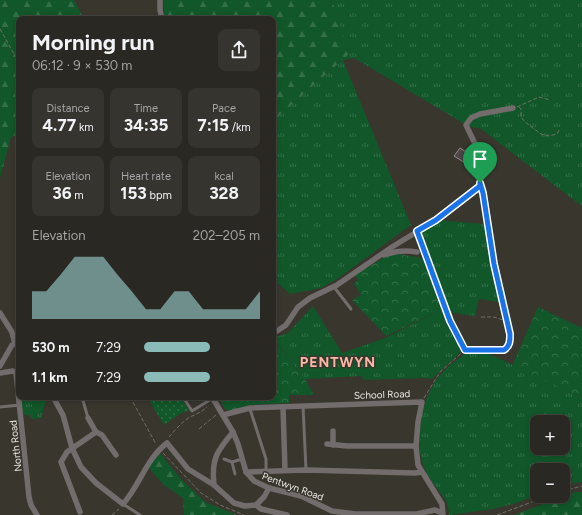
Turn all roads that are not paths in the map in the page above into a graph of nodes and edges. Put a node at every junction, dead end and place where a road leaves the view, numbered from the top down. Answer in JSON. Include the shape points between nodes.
{"nodes":[{"id":1,"x":160,"y":0,"type":"edge"},
{"id":2,"x":161,"y":16,"type":"edge"},
{"id":3,"x":516,"y":107,"type":"road end"},
{"id":4,"x":416,"y":252,"type":"dead end"},
{"id":5,"x":358,"y":270,"type":"junction"},
{"id":6,"x":334,"y":287,"type":"junction"},
{"id":7,"x":351,"y":309,"type":"dead end"},
{"id":8,"x":0,"y":313,"type":"edge"},
{"id":9,"x":276,"y":331,"type":"edge"},
{"id":10,"x":16,"y":342,"type":"edge"},
{"id":11,"x":16,"y":345,"type":"edge"},
{"id":12,"x":0,"y":366,"type":"edge"},
{"id":13,"x":16,"y":372,"type":"edge"},
{"id":14,"x":0,"y":373,"type":"edge"},
{"id":15,"x":20,"y":400,"type":"edge"},
{"id":16,"x":54,"y":400,"type":"edge"},
{"id":17,"x":83,"y":400,"type":"edge"},
{"id":18,"x":184,"y":400,"type":"edge"},
{"id":19,"x":210,"y":400,"type":"edge"},
{"id":20,"x":215,"y":400,"type":"edge"},
{"id":21,"x":20,"y":404,"type":"junction"},
{"id":22,"x":303,"y":406,"type":"junction"},
{"id":23,"x":0,"y":407,"type":"edge"},
{"id":24,"x":283,"y":407,"type":"junction"},
{"id":25,"x":250,"y":408,"type":"junction"},
{"id":26,"x":222,"y":413,"type":"junction"},
{"id":27,"x":88,"y":418,"type":"joint"},
{"id":28,"x":333,"y":431,"type":"dead end"},
{"id":29,"x":96,"y":432,"type":"junction"},
{"id":30,"x":233,"y":432,"type":"junction"},
{"id":31,"x":416,"y":446,"type":"junction"},
{"id":32,"x":72,"y":448,"type":"junction"},
{"id":33,"x":116,"y":455,"type":"dead end"},
{"id":34,"x":224,"y":459,"type":"dead end"},
{"id":35,"x":242,"y":459,"type":"junction"},
{"id":36,"x":232,"y":462,"type":"junction"},
{"id":37,"x":266,"y":470,"type":"junction"},
{"id":38,"x":285,"y":470,"type":"junction"},
{"id":39,"x":306,"y":470,"type":"junction"},
{"id":40,"x":246,"y":472,"type":"junction"},
{"id":41,"x":422,"y":472,"type":"junction"},
{"id":42,"x":235,"y":474,"type":"dead end"},
{"id":43,"x":214,"y":485,"type":"junction"},
{"id":44,"x":269,"y":488,"type":"junction"},
{"id":45,"x":123,"y":504,"type":"junction"},
{"id":46,"x":256,"y":505,"type":"junction"},
{"id":47,"x":80,"y":512,"type":"dead end"},
{"id":48,"x":443,"y":514,"type":"edge"},
{"id":49,"x":37,"y":515,"type":"edge"},
{"id":50,"x":140,"y":515,"type":"edge"},
{"id":51,"x":287,"y":515,"type":"edge"}],
"edges":[{"from":1,"to":2,"type":"street"},
{"from":3,"to":5,"type":"street","via":[[480,114],[471,118],[466,126],[478,150],[480,186],[441,216]]},
{"from":4,"to":5,"type":"street","via":[[407,250],[383,255],[362,270]]},
{"from":5,"to":6,"type":"street"},
{"from":6,"to":7,"type":"lane"},
{"from":6,"to":9,"type":"street","via":[[310,298],[298,307],[286,324]]},
{"from":8,"to":10,"type":"street"},
{"from":11,"to":12,"type":"street","via":[[12,346]]},
{"from":13,"to":14,"type":"street","name":"North Road"},
{"from":15,"to":21,"type":"street","name":"North Road"},
{"from":16,"to":32,"type":"street"},
{"from":17,"to":27,"type":"lane"},
{"from":18,"to":19,"type":"lane","via":[[192,410]]},
{"from":20,"to":26,"type":"street"},
{"from":21,"to":23,"type":"lane"},
{"from":21,"to":49,"type":"street","name":"North Road","via":[[29,496]]},
{"from":22,"to":24,"type":"street","name":"School Road"},
{"from":22,"to":31,"type":"street","name":"School Road","via":[[422,402]]},
{"from":22,"to":39,"type":"lane"},
{"from":24,"to":25,"type":"street","name":"School Road"},
{"from":24,"to":38,"type":"street"},
{"from":25,"to":26,"type":"street","name":"School Road"},
{"from":25,"to":37,"type":"lane","via":[[264,454]]},
{"from":26,"to":30,"type":"street"},
{"from":27,"to":29,"type":"street"},
{"from":28,"to":31,"type":"street","via":[[330,445]]},
{"from":29,"to":32,"type":"street"},
{"from":29,"to":33,"type":"street","via":[[102,435]]},
{"from":30,"to":35,"type":"street"},
{"from":30,"to":43,"type":"street","via":[[223,444],[213,466]]},
{"from":31,"to":41,"type":"street","name":"School Road","via":[[418,465]]},
{"from":32,"to":45,"type":"street","via":[[81,467],[96,483]]},
{"from":32,"to":47,"type":"street","via":[[61,462]]},
{"from":34,"to":36,"type":"lane"},
{"from":35,"to":36,"type":"lane"},
{"from":35,"to":40,"type":"street"},
{"from":36,"to":42,"type":"lane"},
{"from":37,"to":38,"type":"street"},
{"from":37,"to":40,"type":"street"},
{"from":38,"to":39,"type":"street"},
{"from":39,"to":41,"type":"street"},
{"from":40,"to":44,"type":"street","name":"Pentwyn Road","via":[[254,481]]},
{"from":41,"to":48,"type":"street","name":"School Road","via":[[442,504]]},
{"from":43,"to":45,"type":"street","via":[[188,469],[167,443],[157,452],[132,494]]},
{"from":43,"to":46,"type":"street","via":[[234,503]]},
{"from":44,"to":46,"type":"street","via":[[264,498]]},
{"from":44,"to":48,"type":"street","name":"Pentwyn Road","via":[[301,496],[332,511],[356,514],[417,514],[435,510]]},
{"from":45,"to":50,"type":"lane"},
{"from":46,"to":51,"type":"street","via":[[261,509]]}]}
